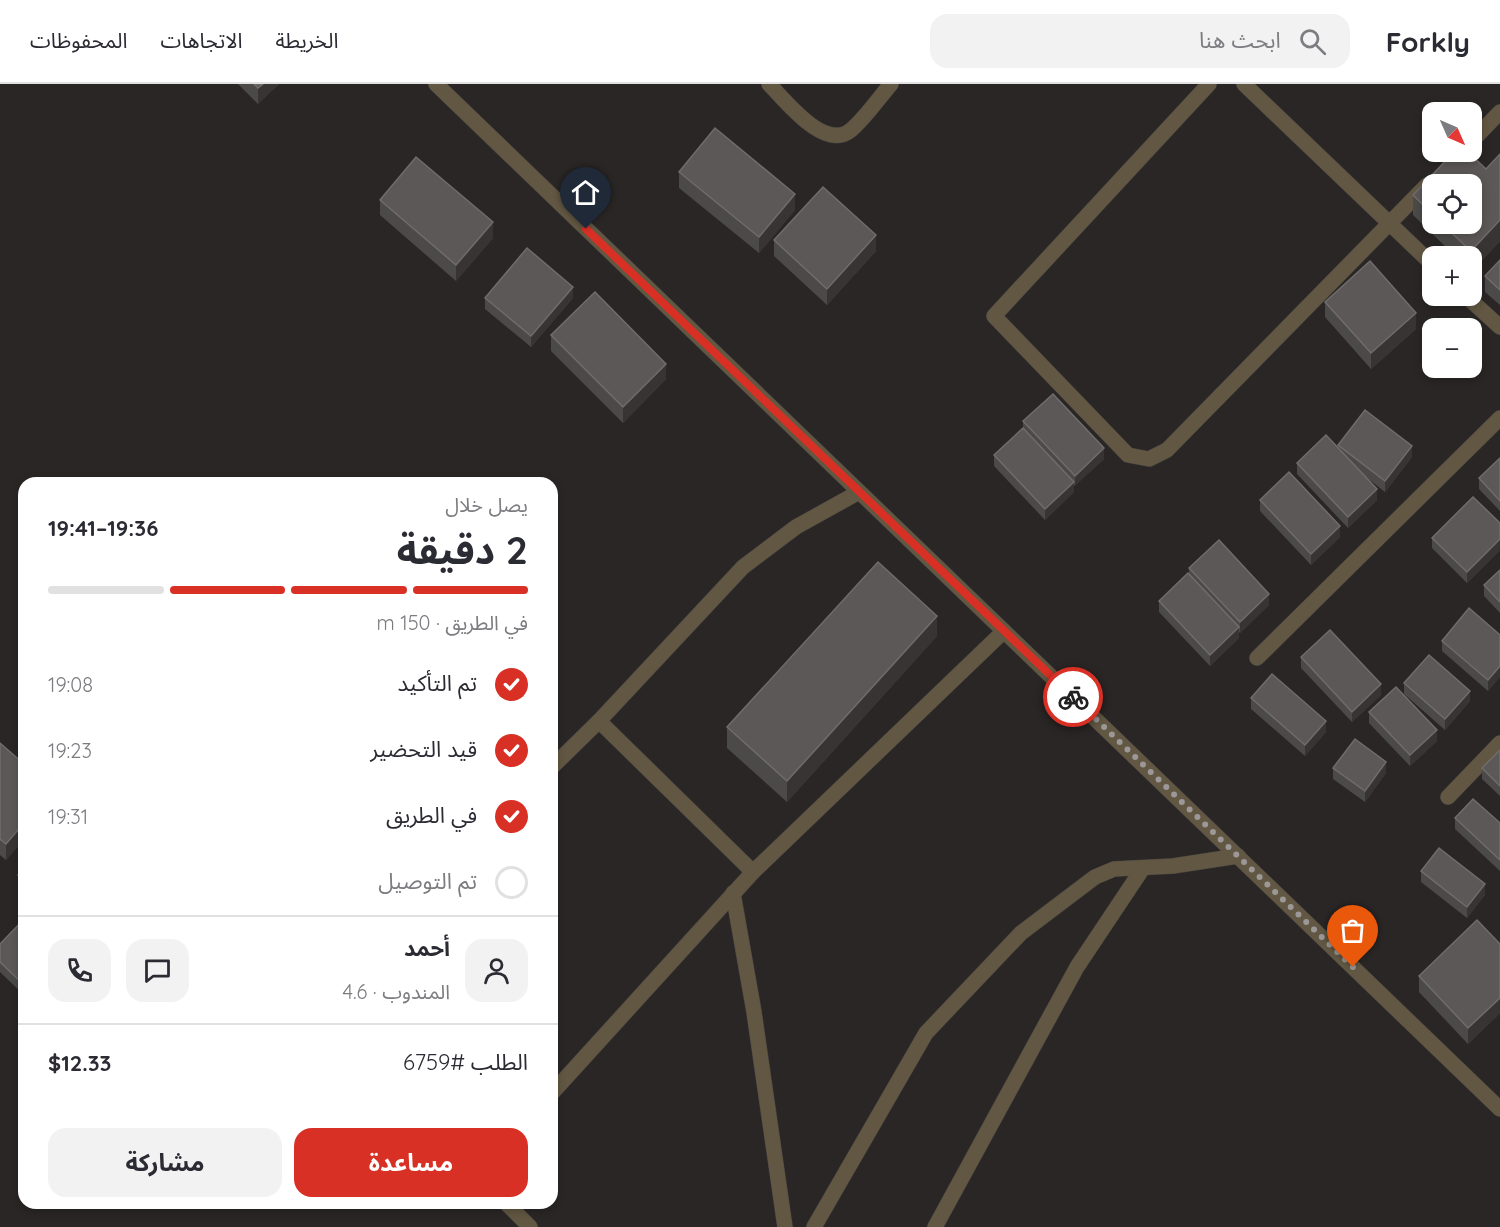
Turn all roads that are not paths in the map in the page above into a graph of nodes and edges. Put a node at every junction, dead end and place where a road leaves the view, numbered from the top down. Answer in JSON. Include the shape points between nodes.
{"nodes":[{"id":1,"x":436,"y":84,"type":"edge"},
{"id":2,"x":769,"y":84,"type":"edge"},
{"id":3,"x":891,"y":84,"type":"edge"},
{"id":4,"x":1209,"y":84,"type":"edge"},
{"id":5,"x":1244,"y":84,"type":"edge"},
{"id":6,"x":1500,"y":112,"type":"edge"},
{"id":7,"x":1482,"y":131,"type":"edge"},
{"id":8,"x":1422,"y":190,"type":"edge"},
{"id":9,"x":1389,"y":223,"type":"junction"},
{"id":10,"x":1422,"y":254,"type":"edge"},
{"id":11,"x":1477,"y":306,"type":"edge"},
{"id":12,"x":1500,"y":327,"type":"edge"},
{"id":13,"x":1500,"y":418,"type":"edge"},
{"id":14,"x":859,"y":492,"type":"junction"},
{"id":15,"x":1004,"y":631,"type":"junction"},
{"id":16,"x":1257,"y":658,"type":"dead end"},
{"id":17,"x":599,"y":721,"type":"junction"},
{"id":18,"x":1500,"y":743,"type":"edge"},
{"id":19,"x":558,"y":761,"type":"edge"},
{"id":20,"x":1448,"y":797,"type":"dead end"},
{"id":21,"x":1238,"y":856,"type":"junction"},
{"id":22,"x":1143,"y":868,"type":"junction"},
{"id":23,"x":753,"y":872,"type":"junction"},
{"id":24,"x":733,"y":893,"type":"junction"},
{"id":25,"x":558,"y":1086,"type":"edge"},
{"id":26,"x":1500,"y":1109,"type":"edge"},
{"id":27,"x":512,"y":1209,"type":"edge"},
{"id":28,"x":530,"y":1227,"type":"edge"},
{"id":29,"x":785,"y":1227,"type":"edge"},
{"id":30,"x":814,"y":1227,"type":"edge"},
{"id":31,"x":935,"y":1227,"type":"edge"}],
"edges":[{"from":1,"to":14,"type":"street"},
{"from":2,"to":3,"type":"street","via":[[816,129],[832,136],[849,131]]},
{"from":4,"to":9,"type":"street","via":[[994,316],[1128,455],[1149,459],[1167,450]]},
{"from":5,"to":9,"type":"street"},
{"from":6,"to":7,"type":"street"},
{"from":8,"to":9,"type":"street"},
{"from":9,"to":10,"type":"street"},
{"from":11,"to":12,"type":"street"},
{"from":13,"to":16,"type":"street"},
{"from":14,"to":15,"type":"street"},
{"from":14,"to":17,"type":"street","via":[[796,527],[743,567]]},
{"from":15,"to":21,"type":"street"},
{"from":15,"to":23,"type":"street"},
{"from":17,"to":19,"type":"street"},
{"from":17,"to":23,"type":"street"},
{"from":18,"to":20,"type":"street"},
{"from":21,"to":22,"type":"street"},
{"from":21,"to":26,"type":"street"},
{"from":22,"to":30,"type":"street","via":[[1114,869],[1095,877],[1021,933],[926,1033]]},
{"from":22,"to":31,"type":"street","via":[[1077,967]]},
{"from":23,"to":24,"type":"street"},
{"from":24,"to":25,"type":"street"},
{"from":24,"to":29,"type":"street"},
{"from":27,"to":28,"type":"street"}]}
